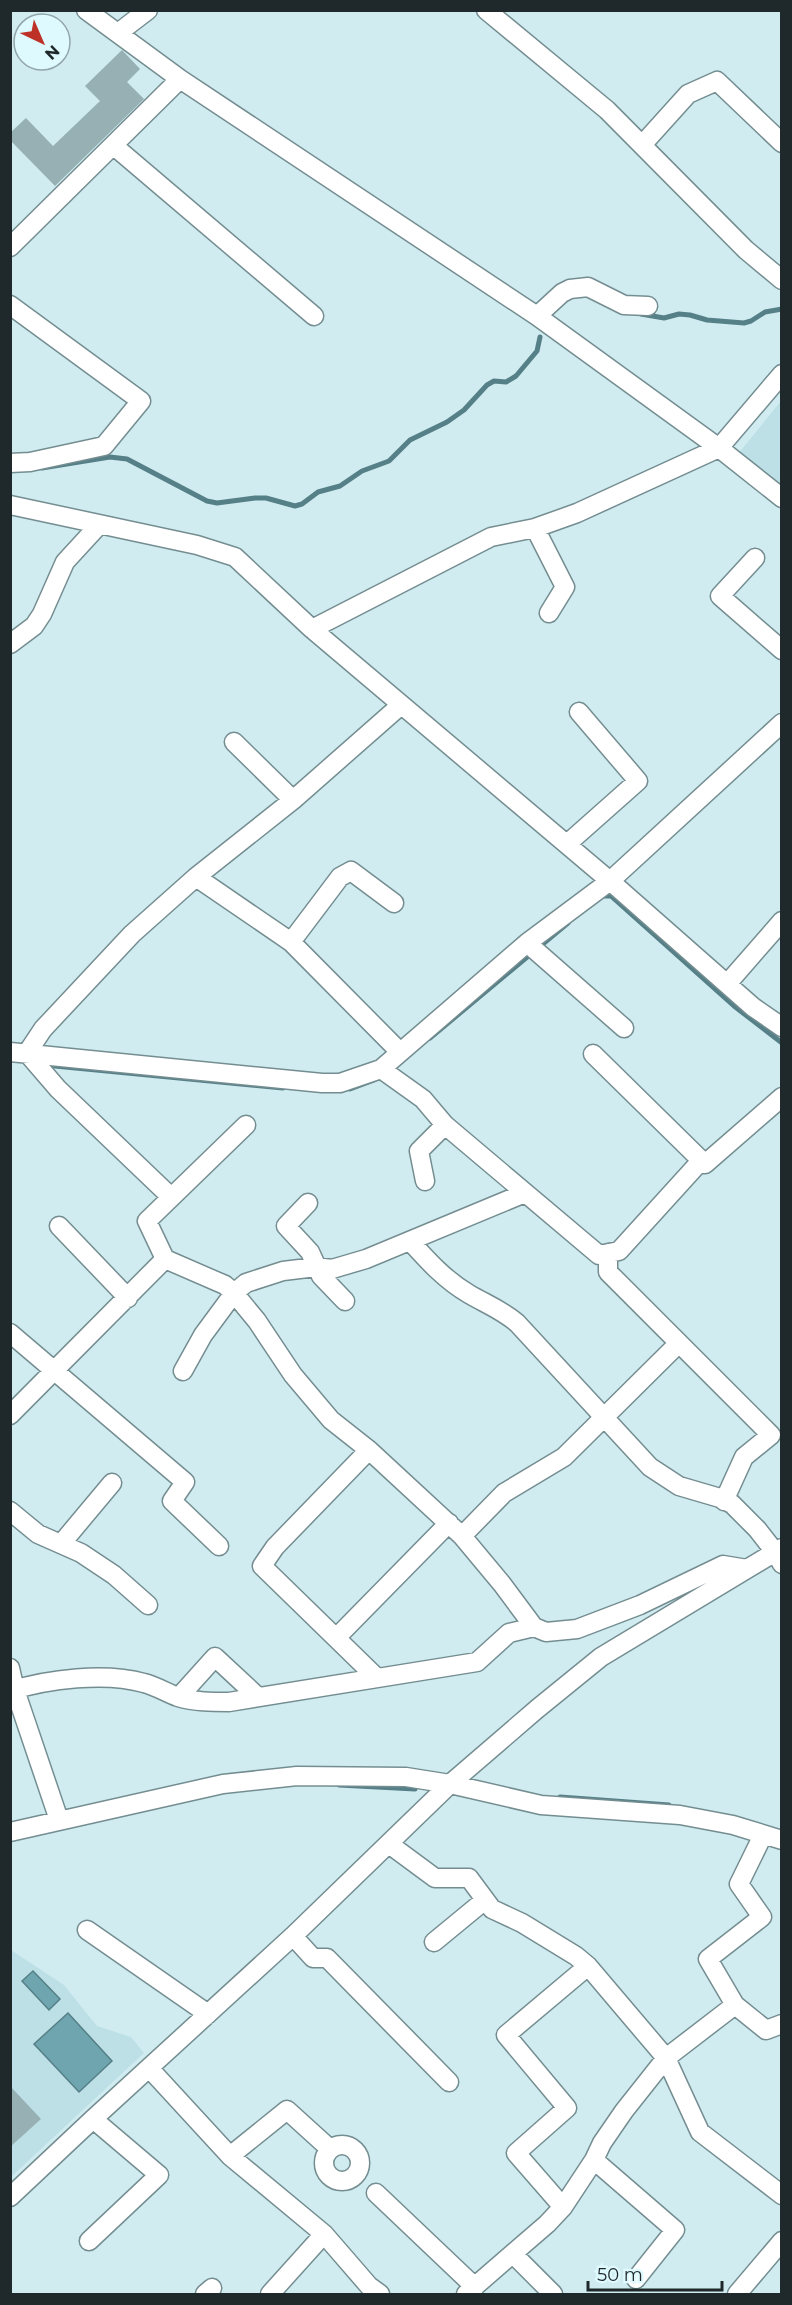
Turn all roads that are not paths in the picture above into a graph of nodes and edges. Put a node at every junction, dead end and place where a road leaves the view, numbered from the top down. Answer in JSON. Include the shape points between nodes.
{"nodes":[{"id":1,"x":86,"y":10,"type":"edge"},
{"id":2,"x":148,"y":10,"type":"edge"},
{"id":3,"x":486,"y":10,"type":"edge"},
{"id":4,"x":118,"y":33,"type":"junction"},
{"id":5,"x":180,"y":79,"type":"junction"},
{"id":6,"x":782,"y":142,"type":"edge"},
{"id":7,"x":642,"y":145,"type":"junction"},
{"id":8,"x":114,"y":146,"type":"junction"},
{"id":9,"x":11,"y":245,"type":"edge"},
{"id":10,"x":782,"y":280,"type":"edge"},
{"id":11,"x":10,"y":305,"type":"edge"},
{"id":12,"x":648,"y":306,"type":"dead end"},
{"id":13,"x":314,"y":316,"type":"dead end"},
{"id":14,"x":537,"y":316,"type":"junction"},
{"id":15,"x":782,"y":374,"type":"edge"},
{"id":16,"x":719,"y":448,"type":"junction"},
{"id":17,"x":10,"y":463,"type":"edge"},
{"id":18,"x":782,"y":498,"type":"edge"},
{"id":19,"x":10,"y":505,"type":"edge"},
{"id":20,"x":99,"y":525,"type":"junction"},
{"id":21,"x":534,"y":528,"type":"junction"},
{"id":22,"x":755,"y":558,"type":"dead end"},
{"id":23,"x":549,"y":613,"type":"dead end"},
{"id":24,"x":312,"y":629,"type":"junction"},
{"id":25,"x":10,"y":644,"type":"edge"},
{"id":26,"x":782,"y":650,"type":"edge"},
{"id":27,"x":401,"y":705,"type":"junction"},
{"id":28,"x":579,"y":712,"type":"dead end"},
{"id":29,"x":781,"y":725,"type":"edge"},
{"id":30,"x":234,"y":742,"type":"dead end"},
{"id":31,"x":293,"y":800,"type":"junction"},
{"id":32,"x":567,"y":844,"type":"junction"},
{"id":33,"x":196,"y":876,"type":"junction"},
{"id":34,"x":610,"y":880,"type":"junction"},
{"id":35,"x":394,"y":903,"type":"dead end"},
{"id":36,"x":782,"y":921,"type":"edge"},
{"id":37,"x":291,"y":942,"type":"junction"},
{"id":38,"x":533,"y":948,"type":"junction"},
{"id":39,"x":727,"y":984,"type":"junction"},
{"id":40,"x":782,"y":1027,"type":"edge"},
{"id":41,"x":624,"y":1028,"type":"dead end"},
{"id":42,"x":400,"y":1052,"type":"junction"},
{"id":43,"x":19,"y":1053,"type":"edge"},
{"id":44,"x":593,"y":1054,"type":"dead end"},
{"id":45,"x":381,"y":1069,"type":"junction"},
{"id":46,"x":782,"y":1097,"type":"edge"},
{"id":47,"x":246,"y":1125,"type":"dead end"},
{"id":48,"x":445,"y":1125,"type":"junction"},
{"id":49,"x":705,"y":1164,"type":"junction"},
{"id":50,"x":425,"y":1181,"type":"dead end"},
{"id":51,"x":525,"y":1193,"type":"junction"},
{"id":52,"x":171,"y":1197,"type":"junction"},
{"id":53,"x":308,"y":1203,"type":"dead end"},
{"id":54,"x":58,"y":1226,"type":"dead end"},
{"id":55,"x":410,"y":1241,"type":"junction"},
{"id":56,"x":608,"y":1253,"type":"junction"},
{"id":57,"x":165,"y":1259,"type":"junction"},
{"id":58,"x":316,"y":1267,"type":"junction"},
{"id":59,"x":234,"y":1293,"type":"junction"},
{"id":60,"x":128,"y":1298,"type":"junction"},
{"id":61,"x":345,"y":1301,"type":"dead end"},
{"id":62,"x":10,"y":1333,"type":"edge"},
{"id":63,"x":679,"y":1343,"type":"junction"},
{"id":64,"x":183,"y":1371,"type":"dead end"},
{"id":65,"x":55,"y":1372,"type":"junction"},
{"id":66,"x":10,"y":1415,"type":"edge"},
{"id":67,"x":604,"y":1416,"type":"junction"},
{"id":68,"x":369,"y":1450,"type":"junction"},
{"id":69,"x":112,"y":1483,"type":"dead end"},
{"id":70,"x":724,"y":1501,"type":"junction"},
{"id":71,"x":10,"y":1511,"type":"edge"},
{"id":72,"x":455,"y":1529,"type":"junction"},
{"id":73,"x":61,"y":1544,"type":"junction"},
{"id":74,"x":219,"y":1546,"type":"dead end"},
{"id":75,"x":779,"y":1555,"type":"edge"},
{"id":76,"x":747,"y":1569,"type":"junction"},
{"id":77,"x":148,"y":1605,"type":"dead end"},
{"id":78,"x":534,"y":1627,"type":"junction"},
{"id":79,"x":336,"y":1638,"type":"junction"},
{"id":80,"x":10,"y":1668,"type":"edge"},
{"id":81,"x":377,"y":1678,"type":"junction"},
{"id":82,"x":13,"y":1690,"type":"edge"},
{"id":83,"x":179,"y":1697,"type":"junction"},
{"id":84,"x":258,"y":1697,"type":"junction"},
{"id":85,"x":450,"y":1784,"type":"junction"},
{"id":86,"x":59,"y":1820,"type":"junction"},
{"id":87,"x":10,"y":1832,"type":"edge"},
{"id":88,"x":764,"y":1834,"type":"junction"},
{"id":89,"x":782,"y":1840,"type":"edge"},
{"id":90,"x":389,"y":1844,"type":"junction"},
{"id":91,"x":485,"y":1900,"type":"junction"},
{"id":92,"x":87,"y":1930,"type":"dead end"},
{"id":93,"x":293,"y":1936,"type":"junction"},
{"id":94,"x":434,"y":1942,"type":"dead end"},
{"id":95,"x":588,"y":1966,"type":"junction"},
{"id":96,"x":735,"y":2005,"type":"junction"},
{"id":97,"x":208,"y":2014,"type":"junction"},
{"id":98,"x":782,"y":2024,"type":"edge"},
{"id":99,"x":666,"y":2058,"type":"junction"},
{"id":100,"x":149,"y":2068,"type":"junction"},
{"id":101,"x":449,"y":2082,"type":"dead end"},
{"id":102,"x":93,"y":2119,"type":"junction"},
{"id":103,"x":330,"y":2149,"type":"dead end"},
{"id":104,"x":230,"y":2156,"type":"junction"},
{"id":105,"x":594,"y":2160,"type":"junction"},
{"id":106,"x":376,"y":2193,"type":"dead end"},
{"id":107,"x":782,"y":2195,"type":"edge"},
{"id":108,"x":10,"y":2197,"type":"edge"},
{"id":109,"x":563,"y":2207,"type":"junction"},
{"id":110,"x":324,"y":2234,"type":"junction"},
{"id":111,"x":89,"y":2241,"type":"dead end"},
{"id":112,"x":782,"y":2241,"type":"edge"},
{"id":113,"x":513,"y":2254,"type":"junction"},
{"id":114,"x":636,"y":2279,"type":"dead end"},
{"id":115,"x":470,"y":2291,"type":"edge"},
{"id":116,"x":270,"y":2295,"type":"edge"},
{"id":117,"x":380,"y":2295,"type":"edge"},
{"id":118,"x":553,"y":2295,"type":"edge"},
{"id":119,"x":737,"y":2295,"type":"edge"}],
"edges":[{"from":1,"to":4,"type":"street"},
{"from":2,"to":4,"type":"street"},
{"from":3,"to":7,"type":"street","via":[[607,110]]},
{"from":4,"to":5,"type":"street"},
{"from":5,"to":8,"type":"street"},
{"from":5,"to":14,"type":"street"},
{"from":6,"to":7,"type":"street","via":[[717,81],[688,94]]},
{"from":7,"to":10,"type":"street","via":[[746,250]]},
{"from":8,"to":9,"type":"street"},
{"from":8,"to":13,"type":"street"},
{"from":11,"to":17,"type":"street","via":[[141,401],[104,446]]},
{"from":12,"to":14,"type":"street","via":[[624,305],[588,287],[562,293]]},
{"from":14,"to":16,"type":"street"},
{"from":15,"to":16,"type":"street"},
{"from":16,"to":18,"type":"street"},
{"from":16,"to":21,"type":"street","via":[[577,513]]},
{"from":19,"to":20,"type":"street"},
{"from":20,"to":24,"type":"street","via":[[236,557]]},
{"from":20,"to":25,"type":"street","via":[[65,562],[34,626]]},
{"from":21,"to":23,"type":"street","via":[[565,587]]},
{"from":21,"to":24,"type":"street","via":[[491,537]]},
{"from":22,"to":26,"type":"street","via":[[720,596]]},
{"from":24,"to":27,"type":"street"},
{"from":27,"to":31,"type":"street"},
{"from":27,"to":32,"type":"street"},
{"from":28,"to":32,"type":"street","via":[[638,781]]},
{"from":29,"to":34,"type":"street"},
{"from":30,"to":31,"type":"street"},
{"from":31,"to":33,"type":"street"},
{"from":32,"to":34,"type":"street"},
{"from":33,"to":37,"type":"street"},
{"from":33,"to":43,"type":"street","via":[[132,934]]},
{"from":34,"to":38,"type":"street"},
{"from":34,"to":39,"type":"street"},
{"from":35,"to":37,"type":"street","via":[[351,871],[340,877]]},
{"from":36,"to":39,"type":"street"},
{"from":37,"to":42,"type":"street"},
{"from":38,"to":41,"type":"street"},
{"from":38,"to":42,"type":"street"},
{"from":39,"to":40,"type":"street"},
{"from":42,"to":45,"type":"street"},
{"from":43,"to":45,"type":"street","via":[[322,1083],[340,1083]]},
{"from":43,"to":52,"type":"street"},
{"from":44,"to":49,"type":"street"},
{"from":45,"to":48,"type":"street","via":[[423,1099]]},
{"from":46,"to":49,"type":"street"},
{"from":47,"to":52,"type":"street"},
{"from":48,"to":50,"type":"street","via":[[419,1150]]},
{"from":48,"to":51,"type":"street"},
{"from":49,"to":56,"type":"street","via":[[698,1164],[619,1251]]},
{"from":51,"to":55,"type":"street"},
{"from":51,"to":56,"type":"street","via":[[598,1255]]},
{"from":52,"to":57,"type":"street","via":[[147,1221]]},
{"from":53,"to":58,"type":"street","via":[[286,1226],[310,1252]]},
{"from":54,"to":60,"type":"street"},
{"from":55,"to":58,"type":"street","via":[[332,1269]]},
{"from":55,"to":67,"type":"street","via":[[448,1281],[517,1323]]},
{"from":56,"to":63,"type":"street","via":[[608,1272]]},
{"from":57,"to":59,"type":"street","via":[[225,1285]]},
{"from":57,"to":60,"type":"street"},
{"from":58,"to":59,"type":"street","via":[[283,1271],[246,1283]]},
{"from":58,"to":61,"type":"street"},
{"from":59,"to":64,"type":"street"},
{"from":59,"to":68,"type":"street","via":[[331,1420]]},
{"from":60,"to":65,"type":"street"},
{"from":62,"to":65,"type":"street"},
{"from":63,"to":67,"type":"street"},
{"from":63,"to":70,"type":"street","via":[[771,1435],[744,1457]]},
{"from":65,"to":66,"type":"street"},
{"from":65,"to":74,"type":"street","via":[[185,1482],[172,1501]]},
{"from":67,"to":70,"type":"street","via":[[666,1479]]},
{"from":67,"to":72,"type":"street","via":[[564,1457],[504,1493]]},
{"from":68,"to":72,"type":"street"},
{"from":68,"to":79,"type":"street","via":[[275,1546],[262,1566]]},
{"from":69,"to":73,"type":"street"},
{"from":70,"to":75,"type":"street","via":[[745,1515]]},
{"from":71,"to":73,"type":"street","via":[[38,1534]]},
{"from":72,"to":78,"type":"street"},
{"from":72,"to":79,"type":"street"},
{"from":73,"to":77,"type":"street","via":[[114,1575]]},
{"from":75,"to":76,"type":"street"},
{"from":76,"to":78,"type":"street","via":[[723,1564],[640,1605],[577,1629],[546,1632]]},
{"from":76,"to":85,"type":"street","via":[[601,1657]]},
{"from":78,"to":81,"type":"street","via":[[509,1633],[477,1662]]},
{"from":79,"to":81,"type":"street"},
{"from":80,"to":82,"type":"street"},
{"from":81,"to":84,"type":"street"},
{"from":82,"to":83,"type":"street","via":[[70,1679],[121,1679]]},
{"from":82,"to":86,"type":"street"},
{"from":83,"to":84,"type":"street","via":[[206,1702]]},
{"from":83,"to":84,"type":"street","via":[[215,1657]]},
{"from":85,"to":86,"type":"street","via":[[406,1777],[297,1776],[223,1784]]},
{"from":85,"to":88,"type":"street","via":[[541,1805],[680,1815]]},
{"from":85,"to":90,"type":"street"},
{"from":86,"to":87,"type":"street"},
{"from":88,"to":89,"type":"street"},
{"from":88,"to":96,"type":"street","via":[[739,1884],[762,1917],[708,1959]]},
{"from":90,"to":91,"type":"street","via":[[435,1878],[469,1878]]},
{"from":90,"to":93,"type":"street"},
{"from":91,"to":94,"type":"street"},
{"from":91,"to":95,"type":"street","via":[[492,1910],[531,1928]]},
{"from":92,"to":97,"type":"street"},
{"from":93,"to":97,"type":"street"},
{"from":93,"to":101,"type":"street","via":[[313,1958],[327,1958]]},
{"from":95,"to":99,"type":"street"},
{"from":95,"to":109,"type":"street","via":[[506,2035],[567,2108],[516,2152]]},
{"from":96,"to":98,"type":"street","via":[[766,2030]]},
{"from":96,"to":99,"type":"street"},
{"from":97,"to":100,"type":"street"},
{"from":99,"to":105,"type":"street","via":[[624,2111]]},
{"from":99,"to":107,"type":"street","via":[[700,2132]]},
{"from":100,"to":102,"type":"street"},
{"from":100,"to":104,"type":"street"},
{"from":102,"to":108,"type":"street"},
{"from":102,"to":111,"type":"street","via":[[159,2175]]},
{"from":103,"to":104,"type":"street","via":[[287,2110]]},
{"from":104,"to":110,"type":"street"},
{"from":105,"to":109,"type":"street"},
{"from":105,"to":114,"type":"street","via":[[675,2230]]},
{"from":106,"to":115,"type":"street"},
{"from":109,"to":113,"type":"street"},
{"from":110,"to":116,"type":"street"},
{"from":110,"to":117,"type":"street"},
{"from":112,"to":119,"type":"street"},
{"from":113,"to":115,"type":"street"},
{"from":113,"to":118,"type":"street"}]}
